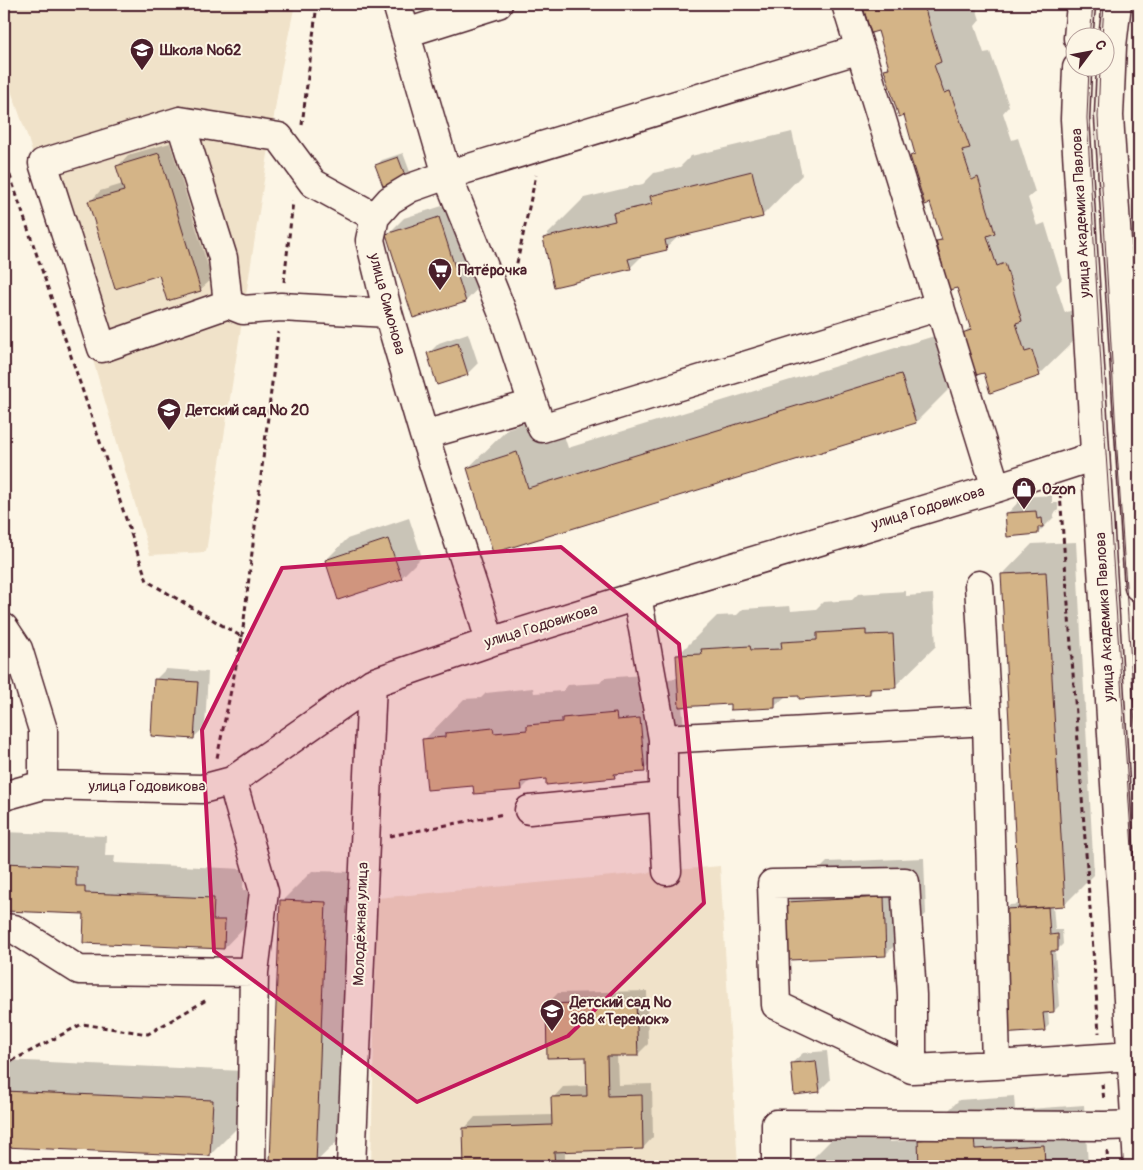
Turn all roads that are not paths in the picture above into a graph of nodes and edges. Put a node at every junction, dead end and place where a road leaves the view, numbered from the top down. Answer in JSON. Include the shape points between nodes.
{"nodes":[{"id":1,"x":397,"y":4,"type":"edge"},
{"id":2,"x":498,"y":4,"type":"edge"},
{"id":3,"x":846,"y":4,"type":"edge"},
{"id":4,"x":1081,"y":4,"type":"edge"},
{"id":5,"x":1117,"y":4,"type":"edge"},
{"id":6,"x":1079,"y":28,"type":"edge"},
{"id":7,"x":406,"y":33,"type":"junction"},
{"id":8,"x":860,"y":49,"type":"junction"},
{"id":9,"x":1077,"y":78,"type":"edge"},
{"id":10,"x":180,"y":121,"type":"junction"},
{"id":11,"x":447,"y":175,"type":"junction"},
{"id":12,"x":376,"y":217,"type":"junction"},
{"id":13,"x":228,"y":304,"type":"junction"},
{"id":14,"x":940,"y":306,"type":"junction"},
{"id":15,"x":388,"y":313,"type":"junction"},
{"id":16,"x":533,"y":404,"type":"junction"},
{"id":17,"x":424,"y":434,"type":"junction"},
{"id":18,"x":1095,"y":456,"type":"junction"},
{"id":19,"x":996,"y":488,"type":"junction"},
{"id":20,"x":979,"y":585,"type":"dead end"},
{"id":21,"x":1139,"y":587,"type":"edge"},
{"id":22,"x":637,"y":596,"type":"junction"},
{"id":23,"x":4,"y":628,"type":"edge"},
{"id":24,"x":490,"y":642,"type":"junction"},
{"id":25,"x":372,"y":683,"type":"junction"},
{"id":26,"x":987,"y":721,"type":"junction"},
{"id":27,"x":663,"y":739,"type":"junction"},
{"id":28,"x":222,"y":784,"type":"junction"},
{"id":29,"x":43,"y":785,"type":"junction"},
{"id":30,"x":4,"y":796,"type":"edge"},
{"id":31,"x":663,"y":797,"type":"junction"},
{"id":32,"x":529,"y":810,"type":"road end"},
{"id":33,"x":667,"y":871,"type":"dead end"},
{"id":34,"x":4,"y":928,"type":"edge"},
{"id":35,"x":254,"y":972,"type":"junction"},
{"id":36,"x":1132,"y":1056,"type":"junction"},
{"id":37,"x":996,"y":1066,"type":"junction"},
{"id":38,"x":912,"y":1068,"type":"junction"},
{"id":39,"x":1136,"y":1125,"type":"junction"},
{"id":40,"x":251,"y":1166,"type":"edge"},
{"id":41,"x":351,"y":1166,"type":"edge"},
{"id":42,"x":776,"y":1166,"type":"edge"},
{"id":43,"x":1138,"y":1166,"type":"edge"}],
"edges":[{"from":1,"to":7,"type":"street"},
{"from":2,"to":7,"type":"street"},
{"from":3,"to":8,"type":"street"},
{"from":4,"to":6,"type":"street"},
{"from":5,"to":21,"type":"street","via":[[1109,116]]},
{"from":7,"to":11,"type":"street"},
{"from":8,"to":11,"type":"street","name":"улица Симонова"},
{"from":8,"to":14,"type":"street"},
{"from":9,"to":18,"type":"street","name":"улица Академика Павлова","via":[[1075,119]]},
{"from":10,"to":12,"type":"street","via":[[279,137],[313,183]]},
{"from":10,"to":13,"type":"street","via":[[223,258]]},
{"from":10,"to":13,"type":"street","via":[[44,163],[102,348]]},
{"from":11,"to":12,"type":"street","name":"улица Симонова","via":[[410,188],[390,200]]},
{"from":11,"to":16,"type":"street","via":[[505,319]]},
{"from":12,"to":15,"type":"street","name":"улица Симонова","via":[[370,240]]},
{"from":13,"to":15,"type":"street","via":[[244,310],[281,307]]},
{"from":14,"to":16,"type":"street","via":[[542,428]]},
{"from":14,"to":19,"type":"street"},
{"from":15,"to":17,"type":"street","name":"улица Симонова"},
{"from":16,"to":17,"type":"street"},
{"from":17,"to":24,"type":"street","name":"улица Симонова"},
{"from":18,"to":19,"type":"street","name":"улица Годовикова"},
{"from":18,"to":36,"type":"street","name":"улица Академика Павлова"},
{"from":19,"to":22,"type":"street","name":"улица Годовикова"},
{"from":20,"to":26,"type":"street"},
{"from":22,"to":24,"type":"street","name":"улица Годовикова"},
{"from":22,"to":27,"type":"street"},
{"from":23,"to":29,"type":"street","via":[[18,649],[43,730]]},
{"from":24,"to":25,"type":"street","name":"улица Годовикова"},
{"from":25,"to":28,"type":"street","name":"улица Годовикова"},
{"from":25,"to":41,"type":"street","name":"Молодёжная улица"},
{"from":26,"to":27,"type":"street"},
{"from":26,"to":37,"type":"street"},
{"from":27,"to":31,"type":"street"},
{"from":28,"to":29,"type":"street","name":"улица Годовикова","via":[[202,789]]},
{"from":28,"to":35,"type":"street","via":[[264,892]]},
{"from":29,"to":30,"type":"street","name":"улица Годовикова"},
{"from":31,"to":32,"type":"street"},
{"from":31,"to":33,"type":"street"},
{"from":34,"to":35,"type":"street","via":[[14,929],[80,970]]},
{"from":35,"to":40,"type":"street"},
{"from":36,"to":37,"type":"street"},
{"from":36,"to":39,"type":"street","name":"улица Академика Павлова"},
{"from":37,"to":38,"type":"street"},
{"from":38,"to":38,"type":"street","via":[[776,1005],[772,884],[905,882],[912,996]]},
{"from":39,"to":42,"type":"street","via":[[776,1124]]},
{"from":39,"to":43,"type":"street","name":"улица Академика Павлова"}]}
